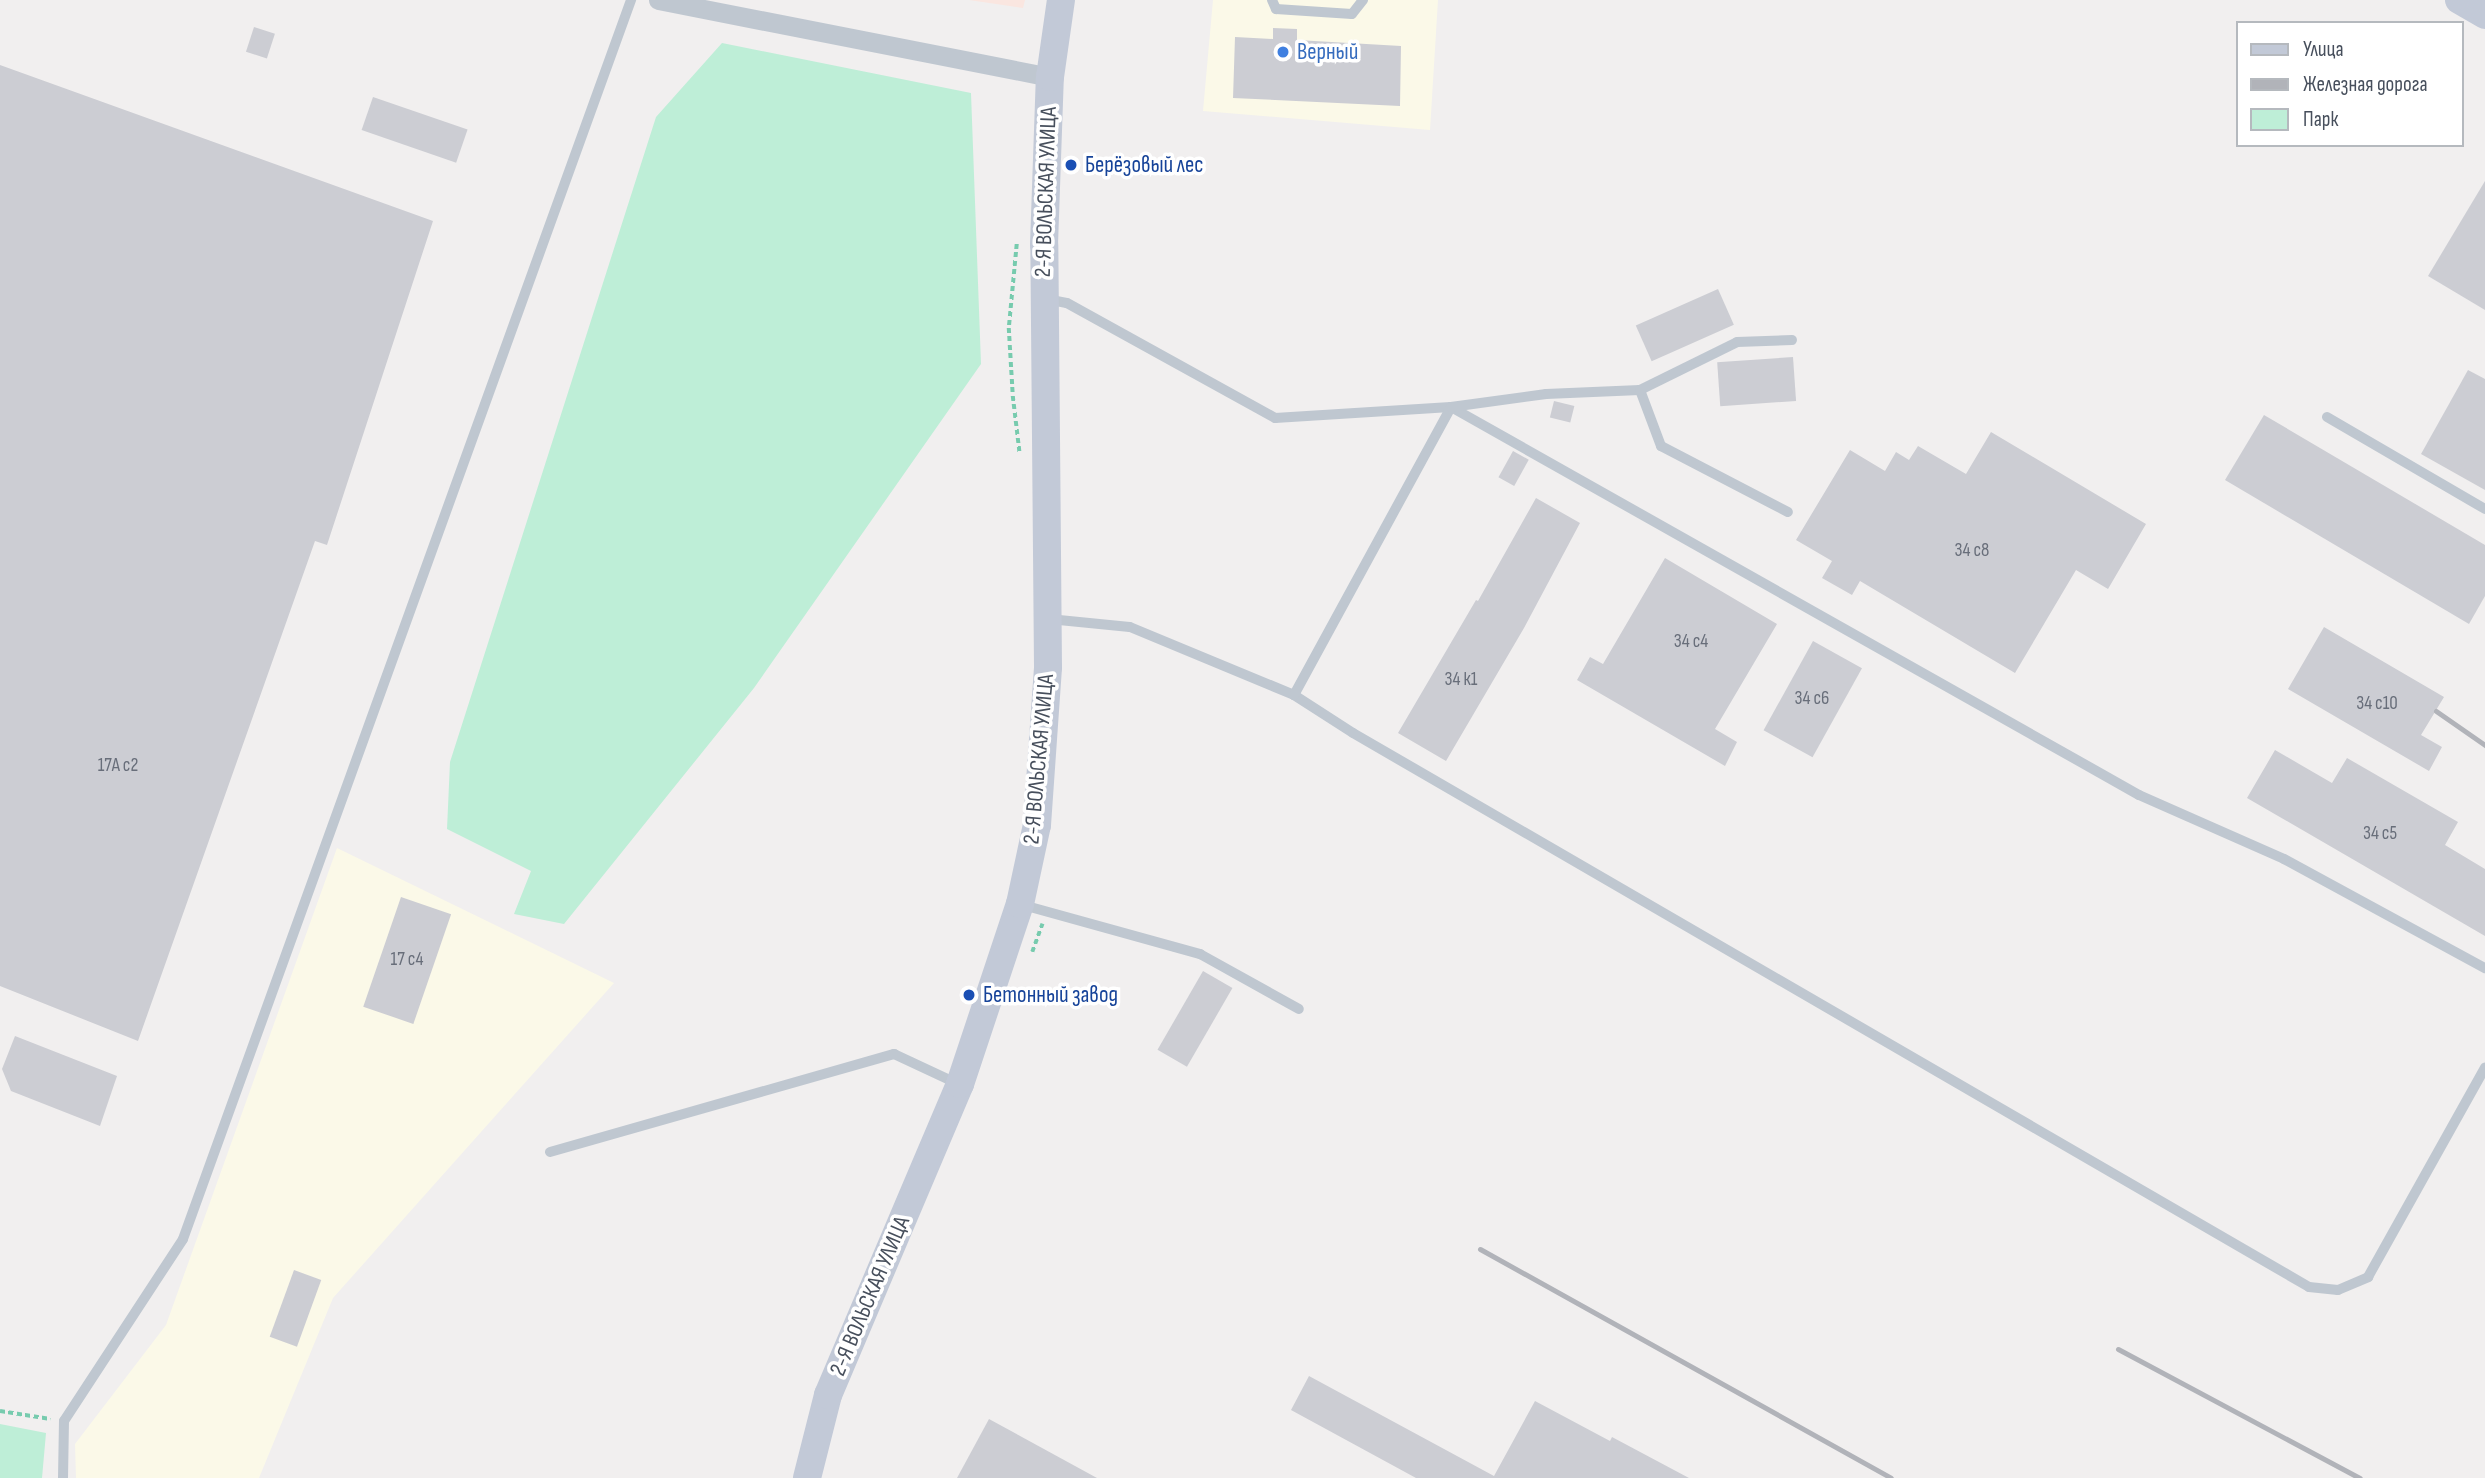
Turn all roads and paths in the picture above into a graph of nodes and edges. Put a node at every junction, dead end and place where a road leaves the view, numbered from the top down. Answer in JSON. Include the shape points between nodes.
{"nodes":[{"id":1,"x":631,"y":0,"type":"edge"},
{"id":2,"x":658,"y":0,"type":"edge"},
{"id":3,"x":1061,"y":0,"type":"edge"},
{"id":4,"x":1272,"y":0,"type":"edge"},
{"id":5,"x":1363,"y":0,"type":"edge"},
{"id":6,"x":2459,"y":0,"type":"edge"},
{"id":7,"x":2485,"y":15,"type":"edge"},
{"id":8,"x":1050,"y":77,"type":"junction"},
{"id":9,"x":1017,"y":244,"type":"dead end"},
{"id":10,"x":1044,"y":299,"type":"junction"},
{"id":11,"x":1792,"y":340,"type":"dead end"},
{"id":12,"x":1640,"y":390,"type":"junction"},
{"id":13,"x":1451,"y":407,"type":"junction"},
{"id":14,"x":2327,"y":416,"type":"dead end"},
{"id":15,"x":1021,"y":461,"type":"dead end"},
{"id":16,"x":2485,"y":509,"type":"edge"},
{"id":17,"x":1788,"y":512,"type":"dead end"},
{"id":18,"x":1048,"y":619,"type":"junction"},
{"id":19,"x":1294,"y":695,"type":"junction"},
{"id":20,"x":1020,"y":904,"type":"junction"},
{"id":21,"x":2485,"y":968,"type":"edge"},
{"id":22,"x":1299,"y":1009,"type":"dead end"},
{"id":23,"x":2485,"y":1068,"type":"edge"},
{"id":24,"x":960,"y":1084,"type":"junction"},
{"id":25,"x":550,"y":1152,"type":"dead end"},
{"id":26,"x":0,"y":1411,"type":"edge"},
{"id":27,"x":64,"y":1421,"type":"junction"},
{"id":28,"x":63,"y":1478,"type":"edge"},
{"id":29,"x":807,"y":1478,"type":"edge"}],
"edges":[{"from":1,"to":27,"type":"lane","via":[[183,1239]]},
{"from":2,"to":8,"type":"street"},
{"from":3,"to":8,"type":"main road","name":"2-Я ВОЛЬСКАЯ УЛИЦА"},
{"from":4,"to":5,"type":"lane","via":[[1276,9],[1352,15]]},
{"from":6,"to":7,"type":"main road"},
{"from":8,"to":10,"type":"main road","name":"2-Я ВОЛЬСКАЯ УЛИЦА"},
{"from":9,"to":15,"type":"path","via":[[1009,328]]},
{"from":10,"to":13,"type":"lane","via":[[1067,303],[1275,418]]},
{"from":10,"to":18,"type":"main road","name":"2-Я ВОЛЬСКАЯ УЛИЦА"},
{"from":11,"to":12,"type":"lane","via":[[1737,342]]},
{"from":12,"to":13,"type":"lane","via":[[1546,394]]},
{"from":12,"to":17,"type":"lane","via":[[1661,446]]},
{"from":13,"to":19,"type":"lane"},
{"from":13,"to":21,"type":"lane","via":[[2138,795],[2284,859]]},
{"from":14,"to":16,"type":"lane"},
{"from":18,"to":19,"type":"lane","via":[[1130,627]]},
{"from":18,"to":20,"type":"main road","name":"2-Я ВОЛЬСКАЯ УЛИЦА","via":[[1043,775]]},
{"from":19,"to":23,"type":"lane","via":[[2309,1287],[2338,1290],[2368,1277]]},
{"from":20,"to":22,"type":"lane","via":[[1200,954]]},
{"from":20,"to":24,"type":"main road","name":"2-Я ВОЛЬСКАЯ УЛИЦА"},
{"from":24,"to":25,"type":"lane","via":[[894,1054]]},
{"from":24,"to":29,"type":"main road","name":"2-Я ВОЛЬСКАЯ УЛИЦА","via":[[828,1395]]},
{"from":26,"to":27,"type":"path"},
{"from":27,"to":28,"type":"lane"}]}
